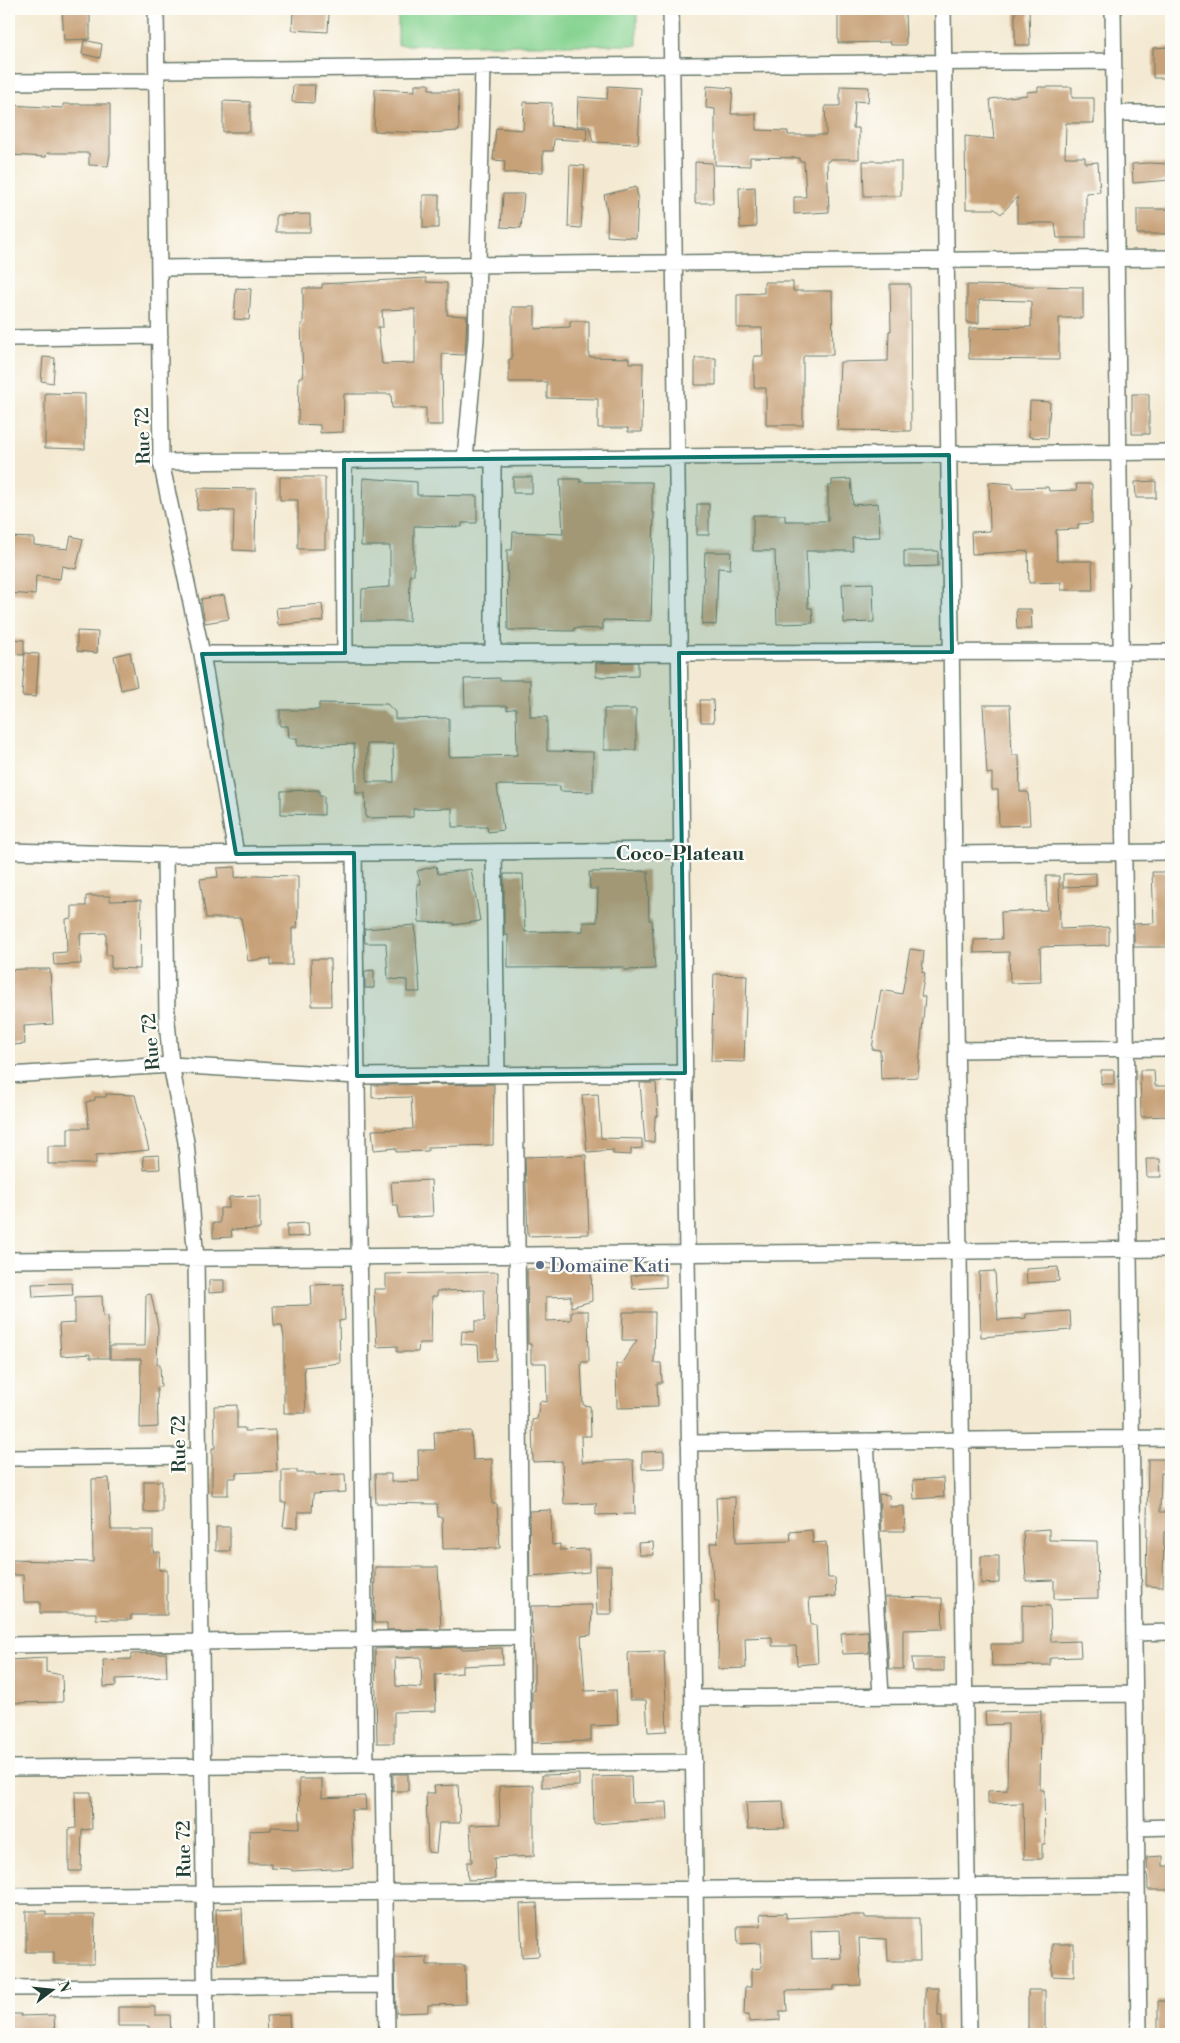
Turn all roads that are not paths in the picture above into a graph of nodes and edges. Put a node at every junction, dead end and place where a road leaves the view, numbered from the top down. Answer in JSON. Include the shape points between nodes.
{"nodes":[{"id":1,"x":156,"y":9,"type":"edge"},
{"id":2,"x":671,"y":9,"type":"edge"},
{"id":3,"x":943,"y":9,"type":"edge"},
{"id":4,"x":1113,"y":9,"type":"edge"},
{"id":5,"x":1113,"y":61,"type":"junction"},
{"id":6,"x":944,"y":62,"type":"junction"},
{"id":7,"x":672,"y":65,"type":"junction"},
{"id":8,"x":482,"y":67,"type":"junction"},
{"id":9,"x":157,"y":75,"type":"junction"},
{"id":10,"x":9,"y":82,"type":"edge"},
{"id":11,"x":1171,"y":113,"type":"edge"},
{"id":12,"x":1114,"y":114,"type":"junction"},
{"id":13,"x":1171,"y":258,"type":"edge"},
{"id":14,"x":1116,"y":259,"type":"junction"},
{"id":15,"x":946,"y":260,"type":"junction"},
{"id":16,"x":674,"y":263,"type":"junction"},
{"id":17,"x":480,"y":264,"type":"junction"},
{"id":18,"x":159,"y":268,"type":"junction"},
{"id":19,"x":160,"y":336,"type":"junction"},
{"id":20,"x":9,"y":338,"type":"edge"},
{"id":21,"x":1171,"y":452,"type":"edge"},
{"id":22,"x":1118,"y":453,"type":"junction"},
{"id":23,"x":949,"y":454,"type":"junction"},
{"id":24,"x":677,"y":457,"type":"junction"},
{"id":25,"x":465,"y":459,"type":"junction"},
{"id":26,"x":493,"y":459,"type":"junction"},
{"id":27,"x":344,"y":460,"type":"junction"},
{"id":28,"x":162,"y":462,"type":"junction"},
{"id":29,"x":952,"y":652,"type":"junction"},
{"id":30,"x":1121,"y":652,"type":"junction"},
{"id":31,"x":1171,"y":652,"type":"edge"},
{"id":32,"x":345,"y":653,"type":"junction"},
{"id":33,"x":493,"y":653,"type":"junction"},
{"id":34,"x":680,"y":653,"type":"junction"},
{"id":35,"x":202,"y":654,"type":"junction"},
{"id":36,"x":682,"y":850,"type":"junction"},
{"id":37,"x":9,"y":851,"type":"edge"},
{"id":38,"x":494,"y":852,"type":"junction"},
{"id":39,"x":1124,"y":852,"type":"junction"},
{"id":40,"x":1171,"y":852,"type":"edge"},
{"id":41,"x":354,"y":853,"type":"junction"},
{"id":42,"x":236,"y":854,"type":"junction"},
{"id":43,"x":954,"y":854,"type":"junction"},
{"id":44,"x":166,"y":855,"type":"junction"},
{"id":45,"x":1126,"y":1048,"type":"junction"},
{"id":46,"x":1171,"y":1048,"type":"edge"},
{"id":47,"x":957,"y":1050,"type":"junction"},
{"id":48,"x":171,"y":1065,"type":"junction"},
{"id":49,"x":685,"y":1073,"type":"junction"},
{"id":50,"x":9,"y":1075,"type":"edge"},
{"id":51,"x":497,"y":1075,"type":"junction"},
{"id":52,"x":514,"y":1075,"type":"junction"},
{"id":53,"x":357,"y":1076,"type":"junction"},
{"id":54,"x":1171,"y":1249,"type":"edge"},
{"id":55,"x":1129,"y":1250,"type":"junction"},
{"id":56,"x":959,"y":1252,"type":"junction"},
{"id":57,"x":687,"y":1254,"type":"junction"},
{"id":58,"x":517,"y":1256,"type":"junction"},
{"id":59,"x":359,"y":1257,"type":"junction"},
{"id":60,"x":196,"y":1259,"type":"junction"},
{"id":61,"x":9,"y":1260,"type":"edge"},
{"id":62,"x":1171,"y":1438,"type":"edge"},
{"id":63,"x":1131,"y":1439,"type":"junction"},
{"id":64,"x":962,"y":1440,"type":"junction"},
{"id":65,"x":866,"y":1441,"type":"junction"},
{"id":66,"x":689,"y":1443,"type":"junction"},
{"id":67,"x":198,"y":1456,"type":"junction"},
{"id":68,"x":9,"y":1458,"type":"edge"},
{"id":69,"x":1171,"y":1632,"type":"edge"},
{"id":70,"x":1134,"y":1633,"type":"junction"},
{"id":71,"x":522,"y":1637,"type":"junction"},
{"id":72,"x":364,"y":1639,"type":"junction"},
{"id":73,"x":201,"y":1642,"type":"junction"},
{"id":74,"x":9,"y":1645,"type":"edge"},
{"id":75,"x":1134,"y":1694,"type":"junction"},
{"id":76,"x":965,"y":1695,"type":"junction"},
{"id":77,"x":881,"y":1696,"type":"junction"},
{"id":78,"x":693,"y":1698,"type":"junction"},
{"id":79,"x":694,"y":1762,"type":"junction"},
{"id":80,"x":523,"y":1763,"type":"junction"},
{"id":81,"x":366,"y":1765,"type":"junction"},
{"id":82,"x":383,"y":1765,"type":"junction"},
{"id":83,"x":202,"y":1766,"type":"junction"},
{"id":84,"x":9,"y":1768,"type":"edge"},
{"id":85,"x":1136,"y":1828,"type":"junction"},
{"id":86,"x":1171,"y":1828,"type":"edge"},
{"id":87,"x":1137,"y":1885,"type":"junction"},
{"id":88,"x":968,"y":1887,"type":"junction"},
{"id":89,"x":695,"y":1889,"type":"junction"},
{"id":90,"x":385,"y":1892,"type":"junction"},
{"id":91,"x":204,"y":1894,"type":"junction"},
{"id":92,"x":9,"y":1896,"type":"edge"},
{"id":93,"x":386,"y":1985,"type":"junction"},
{"id":94,"x":205,"y":1986,"type":"junction"},
{"id":95,"x":9,"y":1988,"type":"edge"},
{"id":96,"x":206,"y":2034,"type":"edge"},
{"id":97,"x":387,"y":2034,"type":"edge"},
{"id":98,"x":697,"y":2034,"type":"edge"},
{"id":99,"x":969,"y":2034,"type":"edge"},
{"id":100,"x":1139,"y":2034,"type":"edge"}],
"edges":[{"from":1,"to":9,"type":"street","name":"Rue 72"},
{"from":2,"to":7,"type":"street"},
{"from":3,"to":6,"type":"street"},
{"from":4,"to":5,"type":"street"},
{"from":5,"to":6,"type":"street"},
{"from":5,"to":12,"type":"street"},
{"from":6,"to":7,"type":"street"},
{"from":6,"to":15,"type":"street"},
{"from":7,"to":8,"type":"street"},
{"from":7,"to":16,"type":"street"},
{"from":8,"to":9,"type":"street"},
{"from":8,"to":17,"type":"street"},
{"from":9,"to":10,"type":"street"},
{"from":9,"to":18,"type":"street","name":"Rue 72"},
{"from":11,"to":12,"type":"street"},
{"from":12,"to":14,"type":"street"},
{"from":13,"to":14,"type":"street"},
{"from":14,"to":15,"type":"street"},
{"from":14,"to":22,"type":"street"},
{"from":15,"to":16,"type":"street"},
{"from":15,"to":23,"type":"street"},
{"from":16,"to":17,"type":"street"},
{"from":16,"to":24,"type":"street"},
{"from":17,"to":18,"type":"street"},
{"from":17,"to":25,"type":"street"},
{"from":18,"to":19,"type":"street","name":"Rue 72"},
{"from":19,"to":20,"type":"street"},
{"from":19,"to":28,"type":"street","name":"Rue 72"},
{"from":21,"to":22,"type":"street"},
{"from":22,"to":23,"type":"street"},
{"from":22,"to":30,"type":"street"},
{"from":23,"to":24,"type":"street"},
{"from":23,"to":29,"type":"street"},
{"from":24,"to":26,"type":"street"},
{"from":24,"to":34,"type":"street"},
{"from":25,"to":26,"type":"street"},
{"from":25,"to":27,"type":"street"},
{"from":26,"to":33,"type":"street"},
{"from":27,"to":28,"type":"street"},
{"from":27,"to":32,"type":"street"},
{"from":28,"to":35,"type":"street","name":"Rue 72"},
{"from":29,"to":30,"type":"street"},
{"from":29,"to":34,"type":"street"},
{"from":29,"to":43,"type":"street"},
{"from":30,"to":31,"type":"street"},
{"from":30,"to":39,"type":"street"},
{"from":32,"to":33,"type":"street"},
{"from":32,"to":35,"type":"street"},
{"from":33,"to":34,"type":"street"},
{"from":34,"to":36,"type":"street"},
{"from":35,"to":42,"type":"street","name":"Rue 72"},
{"from":36,"to":38,"type":"street"},
{"from":36,"to":49,"type":"street"},
{"from":37,"to":44,"type":"street"},
{"from":38,"to":41,"type":"street"},
{"from":38,"to":51,"type":"street"},
{"from":39,"to":40,"type":"street"},
{"from":39,"to":43,"type":"street"},
{"from":39,"to":45,"type":"street"},
{"from":41,"to":42,"type":"street"},
{"from":41,"to":53,"type":"street"},
{"from":42,"to":44,"type":"street"},
{"from":43,"to":47,"type":"street"},
{"from":44,"to":48,"type":"street","name":"Rue 72","via":[[167,1021]]},
{"from":45,"to":46,"type":"street"},
{"from":45,"to":47,"type":"street"},
{"from":45,"to":55,"type":"street"},
{"from":47,"to":56,"type":"street"},
{"from":48,"to":50,"type":"street"},
{"from":48,"to":53,"type":"street"},
{"from":48,"to":60,"type":"street","name":"Rue 72","via":[[186,1142]]},
{"from":49,"to":52,"type":"street"},
{"from":49,"to":57,"type":"street"},
{"from":51,"to":52,"type":"street"},
{"from":51,"to":53,"type":"street"},
{"from":52,"to":58,"type":"street"},
{"from":53,"to":59,"type":"street"},
{"from":54,"to":55,"type":"street"},
{"from":55,"to":56,"type":"street"},
{"from":55,"to":63,"type":"street"},
{"from":56,"to":57,"type":"street"},
{"from":56,"to":64,"type":"street"},
{"from":57,"to":58,"type":"street"},
{"from":57,"to":66,"type":"street"},
{"from":58,"to":59,"type":"street"},
{"from":58,"to":71,"type":"street"},
{"from":59,"to":60,"type":"street"},
{"from":59,"to":72,"type":"street"},
{"from":60,"to":61,"type":"street"},
{"from":60,"to":67,"type":"street","name":"Rue 72"},
{"from":62,"to":63,"type":"street"},
{"from":63,"to":64,"type":"street"},
{"from":63,"to":70,"type":"street"},
{"from":64,"to":65,"type":"street"},
{"from":64,"to":76,"type":"street"},
{"from":65,"to":66,"type":"street"},
{"from":65,"to":77,"type":"street"},
{"from":66,"to":78,"type":"street"},
{"from":67,"to":68,"type":"street"},
{"from":67,"to":73,"type":"street","name":"Rue 72"},
{"from":69,"to":70,"type":"street"},
{"from":70,"to":75,"type":"street"},
{"from":71,"to":72,"type":"street"},
{"from":71,"to":80,"type":"street"},
{"from":72,"to":73,"type":"street"},
{"from":72,"to":81,"type":"street"},
{"from":73,"to":74,"type":"street"},
{"from":73,"to":83,"type":"street","name":"Rue 72"},
{"from":75,"to":76,"type":"street"},
{"from":75,"to":85,"type":"street"},
{"from":76,"to":77,"type":"street"},
{"from":76,"to":88,"type":"street"},
{"from":77,"to":78,"type":"street"},
{"from":78,"to":79,"type":"street"},
{"from":79,"to":80,"type":"street"},
{"from":79,"to":89,"type":"street"},
{"from":80,"to":82,"type":"street"},
{"from":81,"to":82,"type":"street"},
{"from":81,"to":83,"type":"street"},
{"from":82,"to":90,"type":"street"},
{"from":83,"to":84,"type":"street"},
{"from":83,"to":91,"type":"street","name":"Rue 72"},
{"from":85,"to":86,"type":"street"},
{"from":85,"to":87,"type":"street"},
{"from":87,"to":88,"type":"street"},
{"from":87,"to":100,"type":"street"},
{"from":88,"to":89,"type":"street"},
{"from":88,"to":99,"type":"street"},
{"from":89,"to":90,"type":"street"},
{"from":89,"to":98,"type":"street"},
{"from":90,"to":91,"type":"street"},
{"from":90,"to":93,"type":"street"},
{"from":91,"to":92,"type":"street"},
{"from":91,"to":94,"type":"street","name":"Rue 72"},
{"from":93,"to":94,"type":"street"},
{"from":93,"to":97,"type":"street"},
{"from":94,"to":95,"type":"street"},
{"from":94,"to":96,"type":"street","name":"Rue 72"}]}
